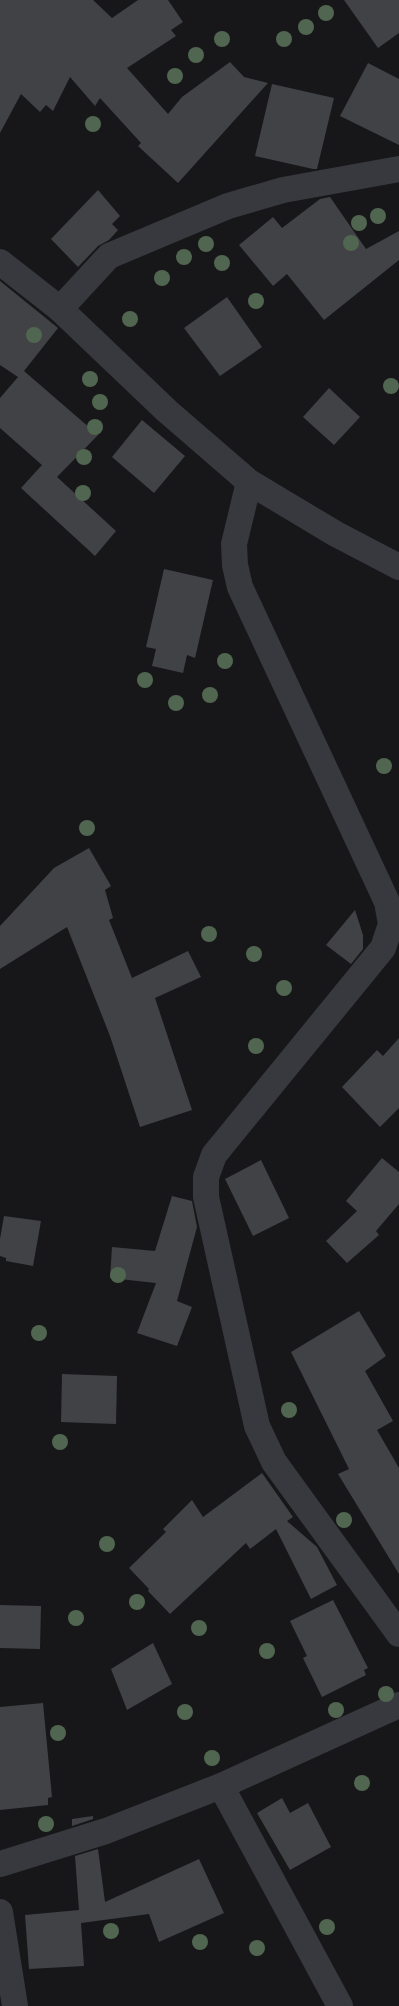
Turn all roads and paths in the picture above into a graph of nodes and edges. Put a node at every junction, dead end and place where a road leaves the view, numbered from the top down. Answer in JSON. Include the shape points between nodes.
{"nodes":[{"id":1,"x":399,"y":169,"type":"edge"},
{"id":2,"x":0,"y":262,"type":"edge"},
{"id":3,"x":60,"y":309,"type":"junction"},
{"id":4,"x":249,"y":482,"type":"junction"},
{"id":5,"x":399,"y":567,"type":"edge"},
{"id":6,"x":399,"y":1634,"type":"edge"},
{"id":7,"x":399,"y":1706,"type":"edge"},
{"id":8,"x":221,"y":1786,"type":"junction"},
{"id":9,"x":0,"y":1864,"type":"edge"},
{"id":10,"x":0,"y":1912,"type":"edge"},
{"id":11,"x":15,"y":2006,"type":"edge"},
{"id":12,"x":340,"y":2006,"type":"edge"}],
"edges":[{"from":1,"to":3,"type":"street","via":[[283,190],[228,206],[110,256]]},
{"from":2,"to":3,"type":"street"},
{"from":3,"to":4,"type":"street","via":[[167,411]]},
{"from":4,"to":5,"type":"street"},
{"from":4,"to":6,"type":"street","via":[[234,544],[240,587],[387,902],[392,924],[383,948],[214,1155],[206,1177],[206,1197],[258,1426],[274,1462]]},
{"from":7,"to":8,"type":"street"},
{"from":8,"to":9,"type":"street","via":[[106,1831]]},
{"from":8,"to":12,"type":"street"},
{"from":10,"to":11,"type":"street"}]}
